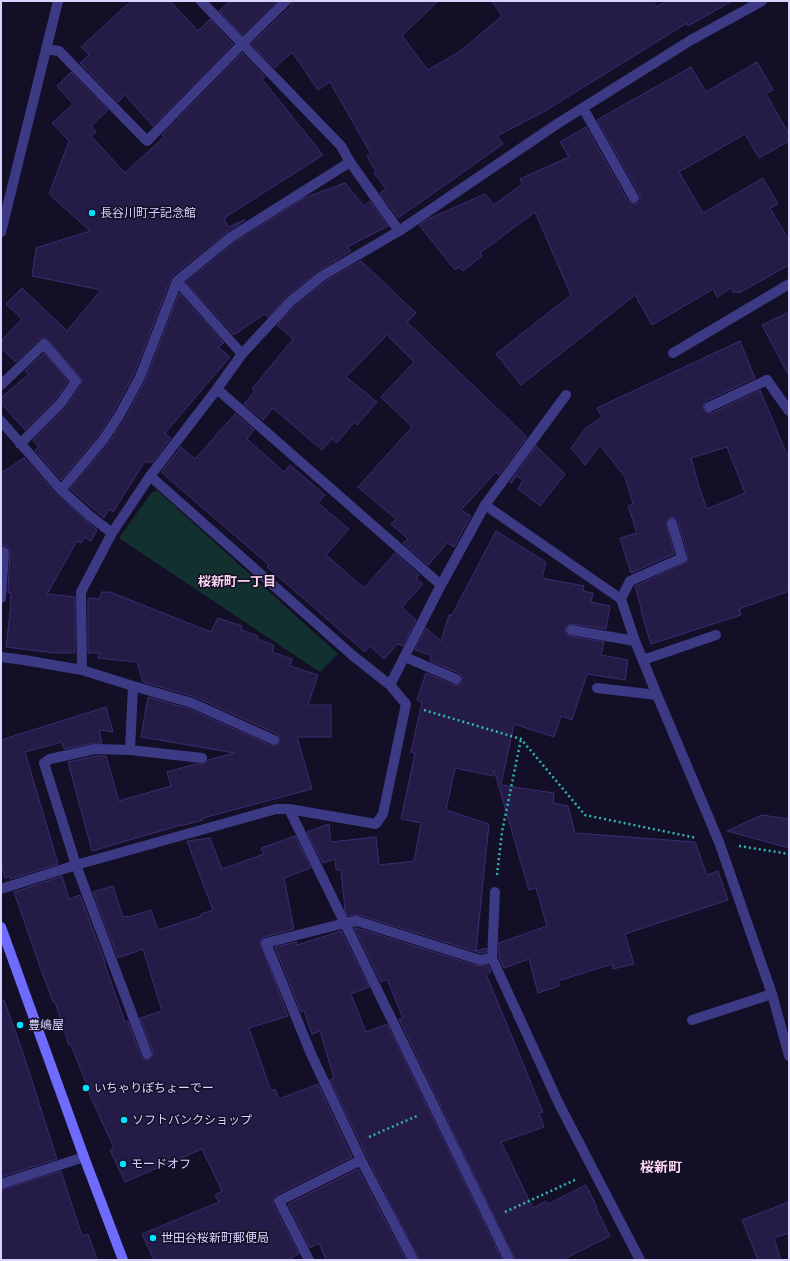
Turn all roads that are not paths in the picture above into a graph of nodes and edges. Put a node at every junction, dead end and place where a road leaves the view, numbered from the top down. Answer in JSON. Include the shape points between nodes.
{"nodes":[{"id":1,"x":58,"y":1,"type":"edge"},
{"id":2,"x":201,"y":1,"type":"edge"},
{"id":3,"x":286,"y":1,"type":"edge"},
{"id":4,"x":762,"y":1,"type":"edge"},
{"id":5,"x":242,"y":44,"type":"junction"},
{"id":6,"x":46,"y":49,"type":"junction"},
{"id":7,"x":583,"y":108,"type":"junction"},
{"id":8,"x":350,"y":162,"type":"junction"},
{"id":9,"x":634,"y":198,"type":"dead end"},
{"id":10,"x":399,"y":231,"type":"junction"},
{"id":11,"x":1,"y":232,"type":"edge"},
{"id":12,"x":177,"y":281,"type":"junction"},
{"id":13,"x":789,"y":284,"type":"edge"},
{"id":14,"x":673,"y":353,"type":"dead end"},
{"id":15,"x":242,"y":354,"type":"junction"},
{"id":16,"x":1,"y":385,"type":"edge"},
{"id":17,"x":217,"y":389,"type":"junction"},
{"id":18,"x":566,"y":395,"type":"dead end"},
{"id":19,"x":709,"y":407,"type":"dead end"},
{"id":20,"x":789,"y":411,"type":"edge"},
{"id":21,"x":1,"y":421,"type":"edge"},
{"id":22,"x":20,"y":444,"type":"junction"},
{"id":23,"x":150,"y":476,"type":"junction"},
{"id":24,"x":62,"y":490,"type":"junction"},
{"id":25,"x":485,"y":505,"type":"junction"},
{"id":26,"x":672,"y":523,"type":"dead end"},
{"id":27,"x":112,"y":533,"type":"junction"},
{"id":28,"x":4,"y":552,"type":"dead end"},
{"id":29,"x":441,"y":585,"type":"junction"},
{"id":30,"x":1,"y":598,"type":"edge"},
{"id":31,"x":621,"y":599,"type":"junction"},
{"id":32,"x":571,"y":630,"type":"dead end"},
{"id":33,"x":716,"y":635,"type":"dead end"},
{"id":34,"x":635,"y":641,"type":"junction"},
{"id":35,"x":405,"y":656,"type":"junction"},
{"id":36,"x":1,"y":657,"type":"edge"},
{"id":37,"x":643,"y":660,"type":"junction"},
{"id":38,"x":82,"y":670,"type":"junction"},
{"id":39,"x":456,"y":679,"type":"dead end"},
{"id":40,"x":390,"y":685,"type":"junction"},
{"id":41,"x":132,"y":686,"type":"junction"},
{"id":42,"x":597,"y":688,"type":"dead end"},
{"id":43,"x":657,"y":695,"type":"junction"},
{"id":44,"x":274,"y":740,"type":"dead end"},
{"id":45,"x":130,"y":750,"type":"junction"},
{"id":46,"x":202,"y":758,"type":"dead end"},
{"id":47,"x":289,"y":810,"type":"junction"},
{"id":48,"x":76,"y":865,"type":"junction"},
{"id":49,"x":1,"y":889,"type":"edge"},
{"id":50,"x":495,"y":892,"type":"road end"},
{"id":51,"x":345,"y":923,"type":"junction"},
{"id":52,"x":1,"y":927,"type":"edge"},
{"id":53,"x":492,"y":958,"type":"junction"},
{"id":54,"x":772,"y":994,"type":"junction"},
{"id":55,"x":692,"y":1020,"type":"dead end"},
{"id":56,"x":146,"y":1054,"type":"dead end"},
{"id":57,"x":789,"y":1056,"type":"edge"},
{"id":58,"x":84,"y":1157,"type":"junction"},
{"id":59,"x":361,"y":1160,"type":"junction"},
{"id":60,"x":1,"y":1184,"type":"edge"},
{"id":61,"x":124,"y":1260,"type":"edge"},
{"id":62,"x":308,"y":1260,"type":"edge"},
{"id":63,"x":413,"y":1260,"type":"edge"},
{"id":64,"x":509,"y":1260,"type":"edge"},
{"id":65,"x":640,"y":1260,"type":"edge"}],
"edges":[{"from":1,"to":6,"type":"street"},
{"from":2,"to":5,"type":"street"},
{"from":3,"to":5,"type":"street"},
{"from":4,"to":7,"type":"street","via":[[692,40]]},
{"from":5,"to":6,"type":"street","via":[[147,141],[58,51]]},
{"from":5,"to":8,"type":"street","via":[[341,146]]},
{"from":6,"to":11,"type":"street"},
{"from":7,"to":9,"type":"street"},
{"from":7,"to":10,"type":"street"},
{"from":8,"to":10,"type":"street"},
{"from":8,"to":12,"type":"street","via":[[231,237]]},
{"from":10,"to":15,"type":"street","via":[[322,276],[291,301]]},
{"from":12,"to":15,"type":"street"},
{"from":12,"to":24,"type":"street","via":[[140,377],[119,416]]},
{"from":13,"to":14,"type":"street"},
{"from":15,"to":17,"type":"street"},
{"from":16,"to":22,"type":"street","via":[[44,344],[76,381],[61,403]]},
{"from":17,"to":23,"type":"street"},
{"from":17,"to":29,"type":"street"},
{"from":18,"to":25,"type":"street"},
{"from":19,"to":20,"type":"street","via":[[767,380]]},
{"from":21,"to":22,"type":"street"},
{"from":22,"to":24,"type":"street"},
{"from":23,"to":27,"type":"street"},
{"from":23,"to":40,"type":"street","via":[[352,655]]},
{"from":24,"to":27,"type":"street"},
{"from":25,"to":29,"type":"street"},
{"from":25,"to":31,"type":"street"},
{"from":26,"to":31,"type":"street","via":[[682,558],[630,581]]},
{"from":27,"to":38,"type":"street","via":[[81,592]]},
{"from":28,"to":30,"type":"street"},
{"from":29,"to":35,"type":"street"},
{"from":31,"to":34,"type":"street"},
{"from":32,"to":34,"type":"street"},
{"from":33,"to":37,"type":"street"},
{"from":34,"to":37,"type":"street"},
{"from":35,"to":39,"type":"street"},
{"from":35,"to":40,"type":"street"},
{"from":36,"to":38,"type":"street"},
{"from":37,"to":43,"type":"street"},
{"from":38,"to":41,"type":"street"},
{"from":40,"to":47,"type":"street","via":[[406,704],[383,814],[376,824]]},
{"from":41,"to":44,"type":"street","via":[[192,703]]},
{"from":41,"to":45,"type":"street"},
{"from":42,"to":43,"type":"street"},
{"from":43,"to":54,"type":"street","via":[[719,842]]},
{"from":45,"to":46,"type":"street"},
{"from":45,"to":48,"type":"street","via":[[95,749],[50,759],[44,763]]},
{"from":47,"to":48,"type":"street","via":[[276,809]]},
{"from":47,"to":51,"type":"street"},
{"from":48,"to":49,"type":"street"},
{"from":48,"to":56,"type":"street"},
{"from":50,"to":53,"type":"street"},
{"from":51,"to":53,"type":"street","via":[[357,921],[480,960]]},
{"from":51,"to":59,"type":"street","via":[[266,943],[311,1054]]},
{"from":51,"to":64,"type":"street"},
{"from":52,"to":58,"type":"street"},
{"from":53,"to":65,"type":"street","via":[[559,1104]]},
{"from":54,"to":55,"type":"street"},
{"from":54,"to":57,"type":"street"},
{"from":58,"to":60,"type":"street"},
{"from":58,"to":61,"type":"street"},
{"from":59,"to":62,"type":"street","via":[[279,1202]]},
{"from":59,"to":63,"type":"street"}]}
